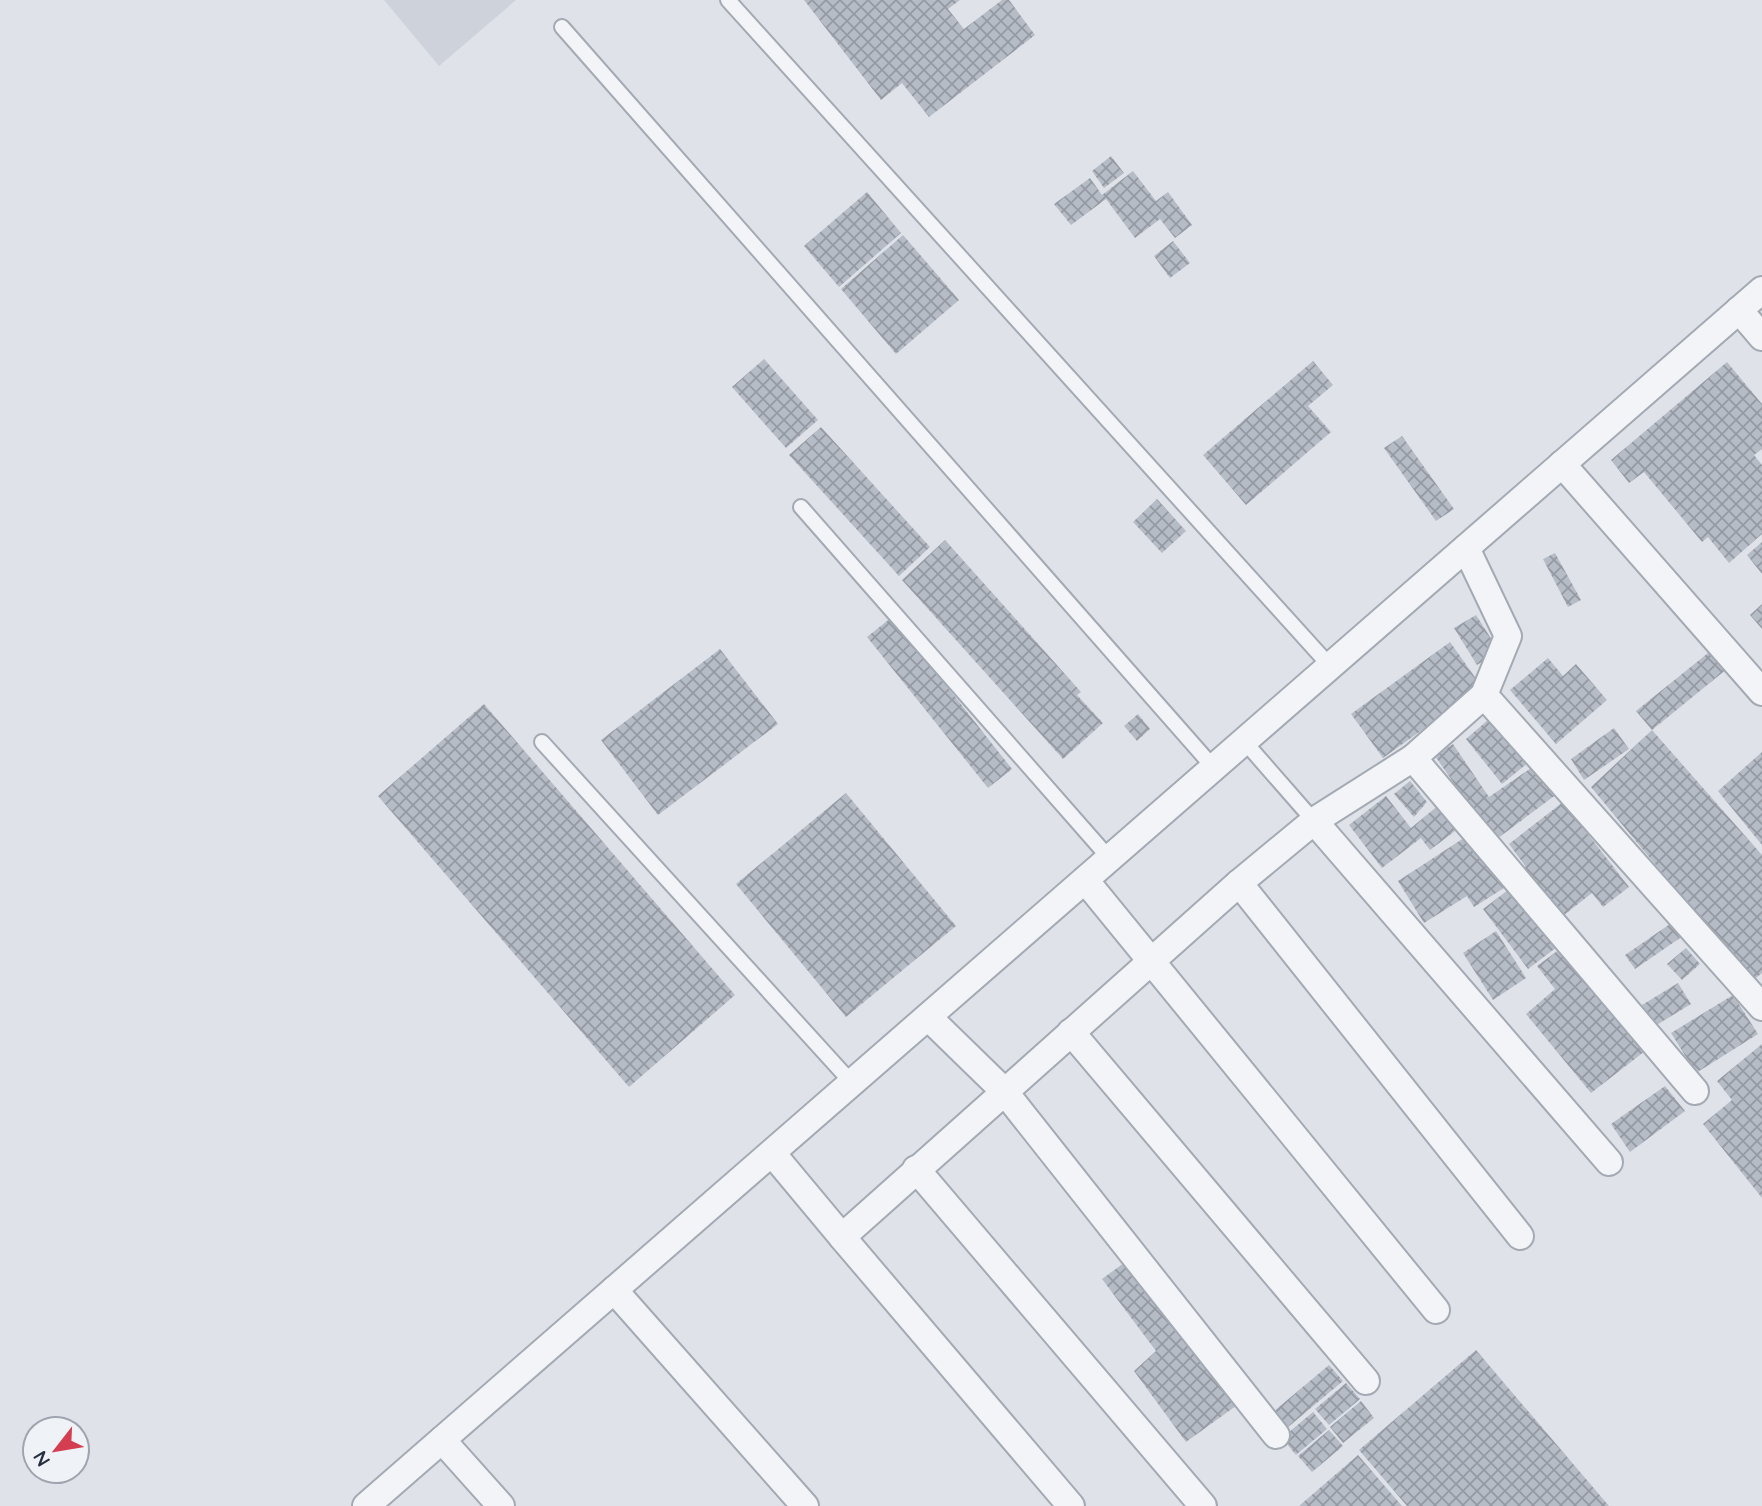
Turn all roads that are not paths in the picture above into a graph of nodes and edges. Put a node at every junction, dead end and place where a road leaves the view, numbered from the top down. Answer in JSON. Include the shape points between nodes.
{"nodes":[{"id":1,"x":729,"y":0,"type":"edge"},
{"id":2,"x":562,"y":26,"type":"dead end"},
{"id":3,"x":1762,"y":290,"type":"edge"},
{"id":4,"x":1739,"y":310,"type":"junction"},
{"id":5,"x":1762,"y":337,"type":"edge"},
{"id":6,"x":1562,"y":464,"type":"junction"},
{"id":7,"x":801,"y":506,"type":"dead end"},
{"id":8,"x":1466,"y":548,"type":"junction"},
{"id":9,"x":1330,"y":666,"type":"junction"},
{"id":10,"x":1762,"y":692,"type":"edge"},
{"id":11,"x":1484,"y":695,"type":"junction"},
{"id":12,"x":1244,"y":741,"type":"junction"},
{"id":13,"x":542,"y":742,"type":"dead end"},
{"id":14,"x":1413,"y":758,"type":"junction"},
{"id":15,"x":1214,"y":768,"type":"junction"},
{"id":16,"x":1314,"y":821,"type":"junction"},
{"id":17,"x":1110,"y":859,"type":"junction"},
{"id":18,"x":1085,"y":880,"type":"junction"},
{"id":19,"x":1239,"y":883,"type":"junction"},
{"id":20,"x":1153,"y":960,"type":"junction"},
{"id":21,"x":1762,"y":1007,"type":"edge"},
{"id":22,"x":928,"y":1017,"type":"junction"},
{"id":23,"x":1071,"y":1032,"type":"junction"},
{"id":24,"x":852,"y":1083,"type":"junction"},
{"id":25,"x":1004,"y":1091,"type":"junction"},
{"id":26,"x":1695,"y":1091,"type":"dead end"},
{"id":27,"x":772,"y":1153,"type":"junction"},
{"id":28,"x":1609,"y":1162,"type":"dead end"},
{"id":29,"x":916,"y":1169,"type":"junction"},
{"id":30,"x":1520,"y":1236,"type":"dead end"},
{"id":31,"x":842,"y":1237,"type":"junction"},
{"id":32,"x":614,"y":1290,"type":"junction"},
{"id":33,"x":1436,"y":1310,"type":"dead end"},
{"id":34,"x":1366,"y":1381,"type":"dead end"},
{"id":35,"x":1276,"y":1435,"type":"dead end"},
{"id":36,"x":442,"y":1440,"type":"junction"},
{"id":37,"x":366,"y":1506,"type":"edge"},
{"id":38,"x":501,"y":1506,"type":"edge"},
{"id":39,"x":805,"y":1506,"type":"edge"},
{"id":40,"x":1071,"y":1506,"type":"edge"},
{"id":41,"x":1203,"y":1506,"type":"edge"}],
"edges":[{"from":1,"to":9,"type":"lane"},
{"from":2,"to":15,"type":"lane"},
{"from":3,"to":4,"type":"street"},
{"from":4,"to":5,"type":"street"},
{"from":4,"to":6,"type":"street"},
{"from":6,"to":8,"type":"street"},
{"from":6,"to":10,"type":"street"},
{"from":7,"to":17,"type":"lane"},
{"from":8,"to":9,"type":"street"},
{"from":8,"to":11,"type":"street","via":[[1508,636]]},
{"from":9,"to":12,"type":"street"},
{"from":11,"to":14,"type":"street"},
{"from":11,"to":21,"type":"street"},
{"from":12,"to":15,"type":"street"},
{"from":12,"to":16,"type":"lane"},
{"from":13,"to":24,"type":"lane"},
{"from":14,"to":16,"type":"street"},
{"from":14,"to":26,"type":"street"},
{"from":15,"to":17,"type":"street"},
{"from":16,"to":19,"type":"street"},
{"from":16,"to":28,"type":"street"},
{"from":17,"to":18,"type":"street"},
{"from":18,"to":20,"type":"street"},
{"from":18,"to":22,"type":"street"},
{"from":19,"to":20,"type":"street"},
{"from":19,"to":30,"type":"street"},
{"from":20,"to":23,"type":"street"},
{"from":20,"to":33,"type":"street"},
{"from":22,"to":24,"type":"street"},
{"from":22,"to":25,"type":"street"},
{"from":23,"to":25,"type":"street"},
{"from":23,"to":34,"type":"street"},
{"from":24,"to":27,"type":"street"},
{"from":25,"to":29,"type":"street"},
{"from":25,"to":35,"type":"street"},
{"from":27,"to":31,"type":"street"},
{"from":27,"to":32,"type":"street"},
{"from":29,"to":31,"type":"street"},
{"from":29,"to":41,"type":"street"},
{"from":31,"to":40,"type":"street"},
{"from":32,"to":36,"type":"street"},
{"from":32,"to":39,"type":"street"},
{"from":36,"to":37,"type":"street"},
{"from":36,"to":38,"type":"street"}]}
